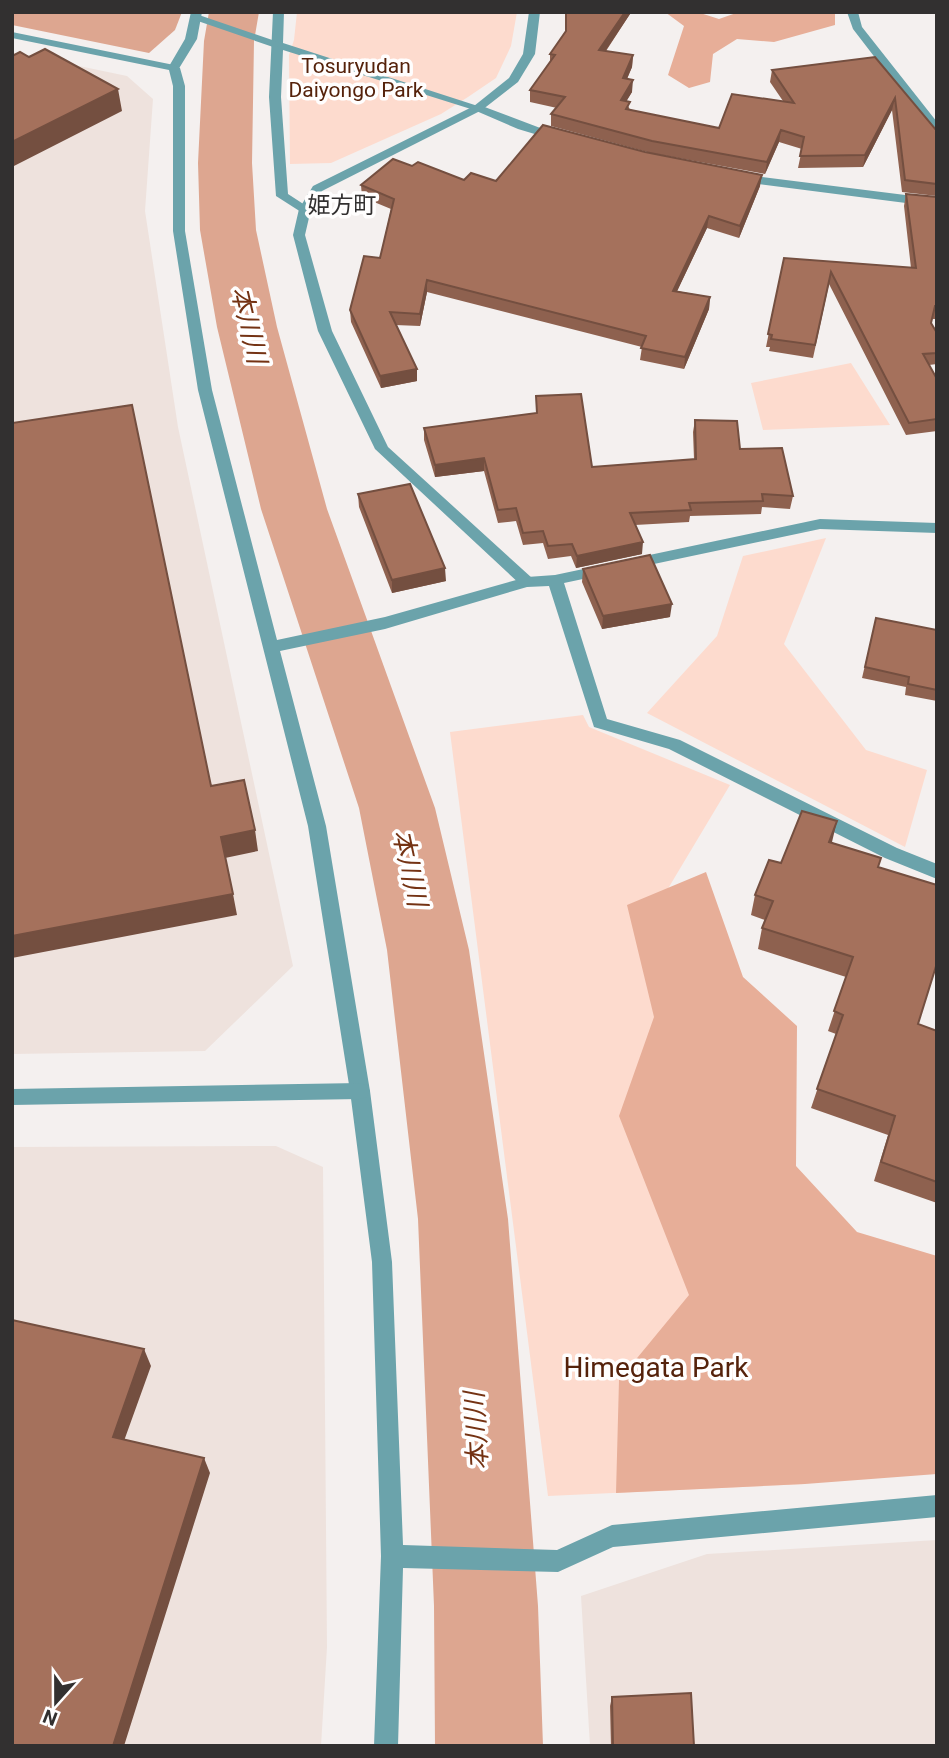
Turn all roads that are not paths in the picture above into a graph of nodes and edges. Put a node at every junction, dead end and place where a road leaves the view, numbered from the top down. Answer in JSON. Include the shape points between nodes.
{"nodes":[{"id":1,"x":279,"y":12,"type":"edge"},
{"id":2,"x":535,"y":12,"type":"edge"},
{"id":3,"x":852,"y":12,"type":"edge"},
{"id":4,"x":196,"y":15,"type":"edge"},
{"id":5,"x":12,"y":35,"type":"edge"},
{"id":6,"x":278,"y":45,"type":"junction"},
{"id":7,"x":174,"y":68,"type":"junction"},
{"id":8,"x":478,"y":108,"type":"junction"},
{"id":9,"x":937,"y":130,"type":"edge"},
{"id":10,"x":574,"y":142,"type":"edge"},
{"id":11,"x":721,"y":175,"type":"edge"},
{"id":12,"x":937,"y":203,"type":"edge"},
{"id":13,"x":305,"y":209,"type":"junction"},
{"id":14,"x":937,"y":528,"type":"edge"},
{"id":15,"x":555,"y":580,"type":"junction"},
{"id":16,"x":527,"y":582,"type":"junction"},
{"id":17,"x":273,"y":647,"type":"junction"},
{"id":18,"x":937,"y":872,"type":"edge"},
{"id":19,"x":360,"y":1091,"type":"junction"},
{"id":20,"x":12,"y":1097,"type":"edge"},
{"id":21,"x":937,"y":1506,"type":"edge"},
{"id":22,"x":392,"y":1556,"type":"junction"},
{"id":23,"x":386,"y":1746,"type":"edge"}],
"edges":[{"from":1,"to":6,"type":"street"},
{"from":2,"to":8,"type":"street","via":[[529,54],[514,80]]},
{"from":3,"to":9,"type":"street","via":[[858,27]]},
{"from":4,"to":6,"type":"street"},
{"from":4,"to":7,"type":"street","via":[[191,39]]},
{"from":5,"to":7,"type":"street"},
{"from":6,"to":8,"type":"street"},
{"from":6,"to":13,"type":"street","via":[[275,97],[282,196]]},
{"from":7,"to":17,"type":"street","via":[[179,86],[179,231],[203,377]]},
{"from":8,"to":10,"type":"street"},
{"from":8,"to":13,"type":"street","via":[[317,190]]},
{"from":11,"to":12,"type":"street"},
{"from":13,"to":16,"type":"street","via":[[299,235],[325,331],[382,449]]},
{"from":14,"to":15,"type":"street","via":[[820,524]]},
{"from":15,"to":16,"type":"street"},
{"from":15,"to":18,"type":"street","via":[[600,723],[674,744]]},
{"from":16,"to":17,"type":"street","via":[[385,623]]},
{"from":17,"to":19,"type":"street","via":[[317,825]]},
{"from":19,"to":20,"type":"street"},
{"from":19,"to":22,"type":"street","via":[[382,1262]]},
{"from":21,"to":22,"type":"street","via":[[612,1536],[558,1561]]},
{"from":22,"to":23,"type":"street"}]}
